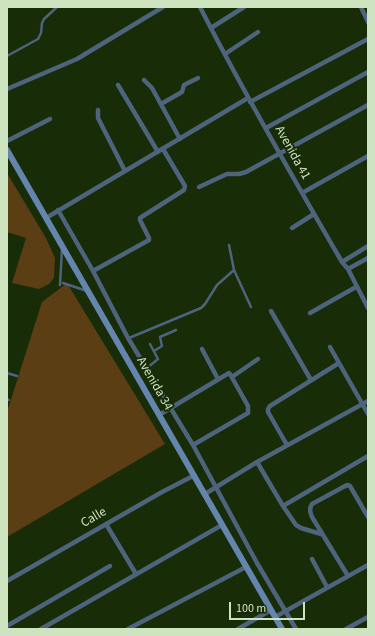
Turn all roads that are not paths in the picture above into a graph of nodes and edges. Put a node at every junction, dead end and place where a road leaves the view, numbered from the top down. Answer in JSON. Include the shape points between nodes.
{"nodes":[{"id":1,"x":57,"y":7,"type":"edge"},
{"id":2,"x":163,"y":7,"type":"edge"},
{"id":3,"x":200,"y":7,"type":"edge"},
{"id":4,"x":244,"y":7,"type":"edge"},
{"id":5,"x":361,"y":7,"type":"edge"},
{"id":6,"x":368,"y":22,"type":"edge"},
{"id":7,"x":211,"y":28,"type":"junction"},
{"id":8,"x":258,"y":32,"type":"dead end"},
{"id":9,"x":368,"y":39,"type":"edge"},
{"id":10,"x":225,"y":54,"type":"junction"},
{"id":11,"x":7,"y":56,"type":"edge"},
{"id":12,"x":368,"y":72,"type":"edge"},
{"id":13,"x":198,"y":78,"type":"dead end"},
{"id":14,"x":144,"y":80,"type":"dead end"},
{"id":15,"x":118,"y":85,"type":"dead end"},
{"id":16,"x":7,"y":89,"type":"edge"},
{"id":17,"x":250,"y":100,"type":"junction"},
{"id":18,"x":161,"y":104,"type":"junction"},
{"id":19,"x":368,"y":106,"type":"edge"},
{"id":20,"x":98,"y":110,"type":"dead end"},
{"id":21,"x":50,"y":119,"type":"dead end"},
{"id":22,"x":266,"y":128,"type":"junction"},
{"id":23,"x":180,"y":139,"type":"junction"},
{"id":24,"x":7,"y":141,"type":"edge"},
{"id":25,"x":163,"y":149,"type":"junction"},
{"id":26,"x":7,"y":150,"type":"edge"},
{"id":27,"x":158,"y":152,"type":"junction"},
{"id":28,"x":280,"y":154,"type":"junction"},
{"id":29,"x":368,"y":156,"type":"edge"},
{"id":30,"x":125,"y":170,"type":"junction"},
{"id":31,"x":199,"y":187,"type":"dead end"},
{"id":32,"x":302,"y":194,"type":"junction"},
{"id":33,"x":58,"y":210,"type":"junction"},
{"id":34,"x":314,"y":214,"type":"junction"},
{"id":35,"x":46,"y":218,"type":"junction"},
{"id":36,"x":292,"y":228,"type":"dead end"},
{"id":37,"x":229,"y":245,"type":"dead end"},
{"id":38,"x":62,"y":246,"type":"junction"},
{"id":39,"x":368,"y":246,"type":"edge"},
{"id":40,"x":368,"y":258,"type":"edge"},
{"id":41,"x":342,"y":262,"type":"junction"},
{"id":42,"x":348,"y":269,"type":"junction"},
{"id":43,"x":234,"y":270,"type":"junction"},
{"id":44,"x":93,"y":271,"type":"junction"},
{"id":45,"x":63,"y":283,"type":"dead end"},
{"id":46,"x":60,"y":285,"type":"dead end"},
{"id":47,"x":356,"y":287,"type":"junction"},
{"id":48,"x":88,"y":292,"type":"junction"},
{"id":49,"x":251,"y":307,"type":"dead end"},
{"id":50,"x":368,"y":308,"type":"edge"},
{"id":51,"x":271,"y":311,"type":"dead end"},
{"id":52,"x":310,"y":313,"type":"dead end"},
{"id":53,"x":176,"y":330,"type":"dead end"},
{"id":54,"x":128,"y":338,"type":"junction"},
{"id":55,"x":150,"y":344,"type":"dead end"},
{"id":56,"x":330,"y":347,"type":"dead end"},
{"id":57,"x":202,"y":349,"type":"dead end"},
{"id":58,"x":154,"y":351,"type":"junction"},
{"id":59,"x":258,"y":359,"type":"dead end"},
{"id":60,"x":339,"y":363,"type":"junction"},
{"id":61,"x":146,"y":368,"type":"junction"},
{"id":62,"x":7,"y":373,"type":"edge"},
{"id":63,"x":17,"y":376,"type":"dead end"},
{"id":64,"x":232,"y":377,"type":"junction"},
{"id":65,"x":218,"y":379,"type":"junction"},
{"id":66,"x":311,"y":380,"type":"junction"},
{"id":67,"x":368,"y":400,"type":"edge"},
{"id":68,"x":362,"y":404,"type":"junction"},
{"id":69,"x":170,"y":408,"type":"junction"},
{"id":70,"x":368,"y":414,"type":"edge"},
{"id":71,"x":159,"y":415,"type":"junction"},
{"id":72,"x":193,"y":445,"type":"junction"},
{"id":73,"x":287,"y":445,"type":"junction"},
{"id":74,"x":368,"y":456,"type":"edge"},
{"id":75,"x":257,"y":462,"type":"junction"},
{"id":76,"x":193,"y":476,"type":"junction"},
{"id":77,"x":216,"y":487,"type":"junction"},
{"id":78,"x":205,"y":494,"type":"junction"},
{"id":79,"x":283,"y":506,"type":"junction"},
{"id":80,"x":368,"y":517,"type":"edge"},
{"id":81,"x":106,"y":524,"type":"junction"},
{"id":82,"x":222,"y":525,"type":"junction"},
{"id":83,"x":321,"y":534,"type":"junction"},
{"id":84,"x":312,"y":560,"type":"dead end"},
{"id":85,"x":368,"y":565,"type":"edge"},
{"id":86,"x":110,"y":566,"type":"dead end"},
{"id":87,"x":246,"y":567,"type":"junction"},
{"id":88,"x":136,"y":574,"type":"junction"},
{"id":89,"x":348,"y":576,"type":"junction"},
{"id":90,"x":7,"y":581,"type":"edge"},
{"id":91,"x":327,"y":587,"type":"junction"},
{"id":92,"x":271,"y":610,"type":"junction"},
{"id":93,"x":286,"y":611,"type":"junction"},
{"id":94,"x":275,"y":617,"type":"junction"},
{"id":95,"x":368,"y":617,"type":"edge"},
{"id":96,"x":7,"y":626,"type":"edge"},
{"id":97,"x":41,"y":629,"type":"edge"},
{"id":98,"x":128,"y":629,"type":"edge"},
{"id":99,"x":238,"y":629,"type":"edge"},
{"id":100,"x":282,"y":629,"type":"edge"},
{"id":101,"x":296,"y":629,"type":"edge"},
{"id":102,"x":346,"y":629,"type":"edge"}],
"edges":[{"from":1,"to":11,"type":"lane","via":[[44,19],[42,33],[38,39]]},
{"from":2,"to":16,"type":"street","via":[[77,59]]},
{"from":3,"to":7,"type":"street","name":"Avenida 41"},
{"from":4,"to":7,"type":"street"},
{"from":5,"to":6,"type":"street"},
{"from":7,"to":10,"type":"street","name":"Avenida 41"},
{"from":8,"to":10,"type":"street"},
{"from":9,"to":17,"type":"street"},
{"from":10,"to":17,"type":"street","name":"Avenida 41"},
{"from":12,"to":22,"type":"street"},
{"from":13,"to":18,"type":"street","via":[[184,85],[182,92]]},
{"from":14,"to":18,"type":"street"},
{"from":15,"to":27,"type":"street"},
{"from":17,"to":22,"type":"street","name":"Avenida 41"},
{"from":17,"to":23,"type":"street"},
{"from":18,"to":23,"type":"street"},
{"from":19,"to":28,"type":"street"},
{"from":20,"to":30,"type":"street","via":[[98,118]]},
{"from":21,"to":24,"type":"street"},
{"from":22,"to":28,"type":"street","name":"Avenida 41"},
{"from":23,"to":25,"type":"street"},
{"from":25,"to":27,"type":"street"},
{"from":25,"to":44,"type":"street","via":[[185,186],[184,190],[140,218],[149,240]]},
{"from":26,"to":35,"type":"street","name":"Avenida 34"},
{"from":27,"to":30,"type":"street"},
{"from":28,"to":31,"type":"street","via":[[246,172],[227,174]]},
{"from":28,"to":32,"type":"street","name":"Avenida 41"},
{"from":29,"to":32,"type":"street"},
{"from":30,"to":33,"type":"street"},
{"from":32,"to":34,"type":"street","name":"Avenida 41"},
{"from":33,"to":35,"type":"street"},
{"from":33,"to":44,"type":"street"},
{"from":34,"to":36,"type":"street"},
{"from":34,"to":41,"type":"street","name":"Avenida 41"},
{"from":35,"to":38,"type":"street","name":"Avenida 34"},
{"from":37,"to":43,"type":"lane"},
{"from":38,"to":46,"type":"lane"},
{"from":38,"to":48,"type":"street","name":"Avenida 34"},
{"from":39,"to":41,"type":"street"},
{"from":40,"to":42,"type":"street"},
{"from":41,"to":42,"type":"street","name":"Avenida 41"},
{"from":42,"to":47,"type":"street","name":"Avenida 41"},
{"from":43,"to":49,"type":"lane"},
{"from":43,"to":54,"type":"lane","via":[[217,284],[201,308]]},
{"from":44,"to":54,"type":"street"},
{"from":45,"to":48,"type":"lane"},
{"from":47,"to":50,"type":"street","name":"Avenida 41"},
{"from":47,"to":52,"type":"street"},
{"from":48,"to":71,"type":"street","name":"Avenida 34"},
{"from":51,"to":66,"type":"street"},
{"from":53,"to":58,"type":"lane","via":[[160,337],[162,346]]},
{"from":54,"to":61,"type":"street"},
{"from":55,"to":58,"type":"lane"},
{"from":56,"to":60,"type":"street"},
{"from":57,"to":65,"type":"street"},
{"from":58,"to":61,"type":"lane","via":[[157,360]]},
{"from":59,"to":64,"type":"street"},
{"from":60,"to":66,"type":"street"},
{"from":60,"to":68,"type":"street"},
{"from":61,"to":69,"type":"street"},
{"from":62,"to":63,"type":"lane"},
{"from":64,"to":65,"type":"street","via":[[229,373]]},
{"from":64,"to":72,"type":"street","via":[[248,406],[248,413]]},
{"from":65,"to":69,"type":"street"},
{"from":66,"to":73,"type":"street","via":[[268,409]]},
{"from":67,"to":68,"type":"street"},
{"from":68,"to":70,"type":"street"},
{"from":68,"to":73,"type":"street"},
{"from":69,"to":71,"type":"street"},
{"from":69,"to":72,"type":"street"},
{"from":71,"to":76,"type":"street","name":"Avenida 34"},
{"from":72,"to":77,"type":"street"},
{"from":73,"to":75,"type":"street"},
{"from":74,"to":79,"type":"street"},
{"from":75,"to":77,"type":"street"},
{"from":75,"to":79,"type":"street"},
{"from":76,"to":78,"type":"street","name":"Avenida 34"},
{"from":76,"to":81,"type":"street","name":"Calle"},
{"from":77,"to":78,"type":"street"},
{"from":77,"to":93,"type":"street"},
{"from":78,"to":82,"type":"street","name":"Avenida 34"},
{"from":79,"to":83,"type":"street","via":[[296,525]]},
{"from":80,"to":83,"type":"street","via":[[347,485],[310,507]]},
{"from":81,"to":88,"type":"street"},
{"from":81,"to":90,"type":"street","name":"Calle"},
{"from":82,"to":87,"type":"street","name":"Avenida 34"},
{"from":82,"to":88,"type":"street"},
{"from":83,"to":89,"type":"street"},
{"from":84,"to":91,"type":"street"},
{"from":85,"to":89,"type":"street"},
{"from":86,"to":96,"type":"street"},
{"from":87,"to":92,"type":"street","name":"Avenida 34"},
{"from":87,"to":98,"type":"street"},
{"from":88,"to":97,"type":"street"},
{"from":89,"to":91,"type":"street"},
{"from":91,"to":93,"type":"street"},
{"from":92,"to":94,"type":"street","name":"Avenida 34"},
{"from":92,"to":99,"type":"street"},
{"from":93,"to":94,"type":"street"},
{"from":93,"to":101,"type":"street"},
{"from":94,"to":100,"type":"street","name":"Avenida 34"},
{"from":95,"to":102,"type":"street"}]}
